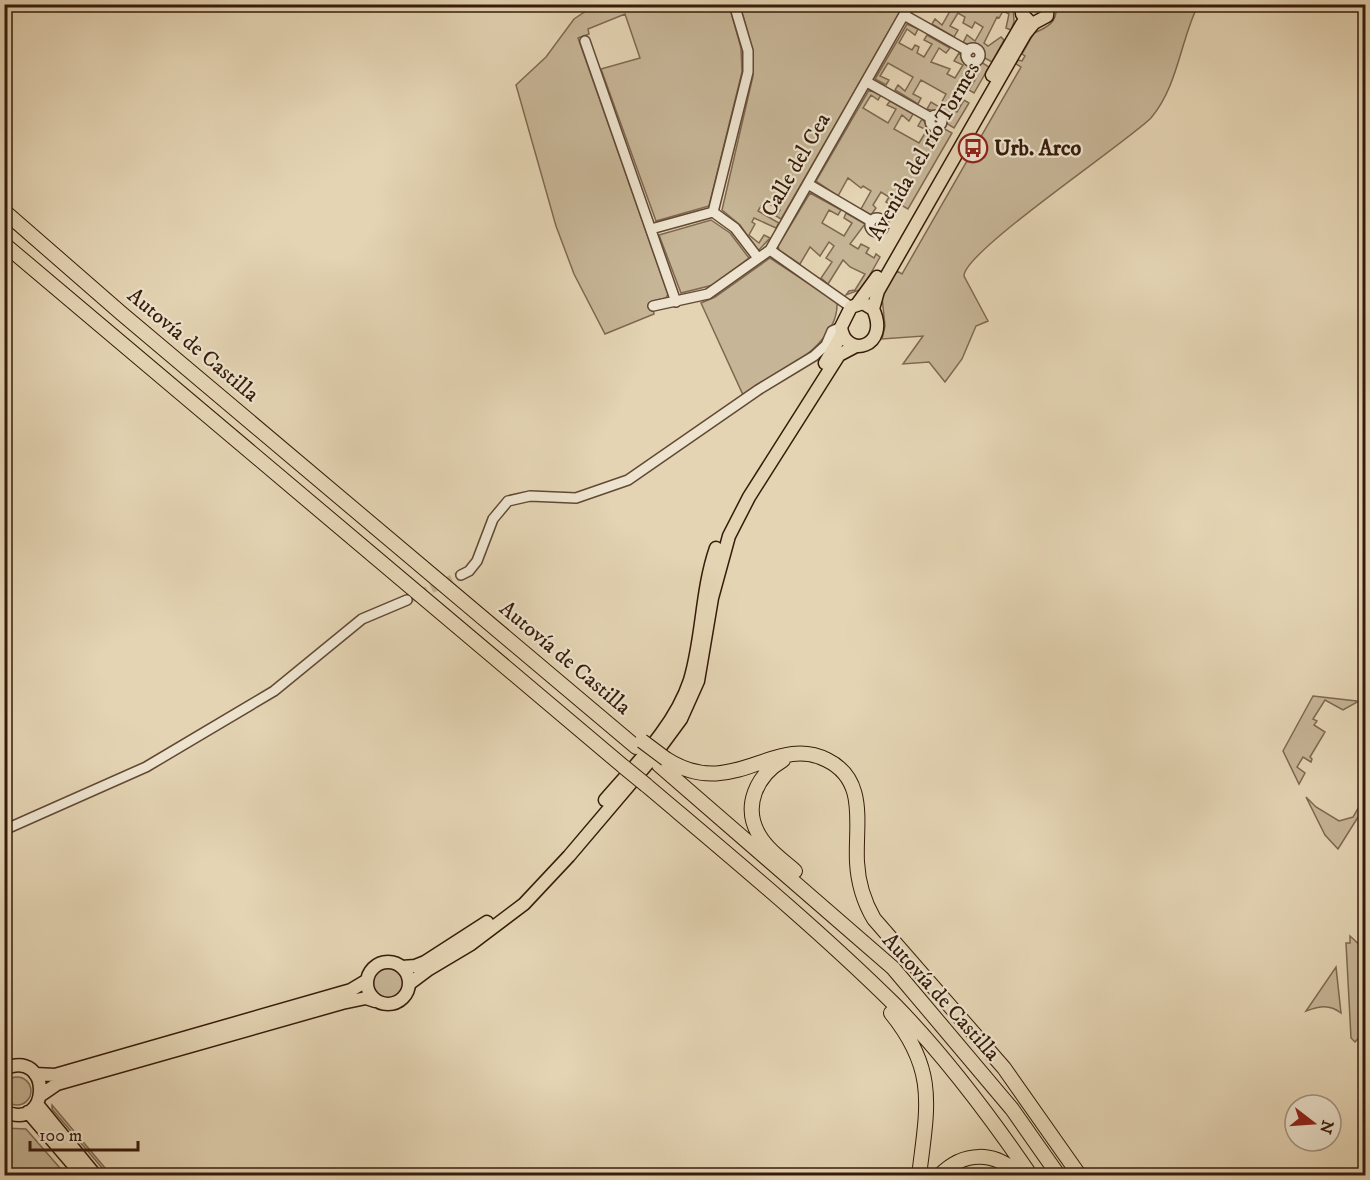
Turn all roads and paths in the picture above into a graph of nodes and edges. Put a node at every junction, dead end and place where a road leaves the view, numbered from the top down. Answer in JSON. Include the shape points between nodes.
{"nodes":[{"id":1,"x":734,"y":4,"type":"edge"},
{"id":2,"x":910,"y":4,"type":"edge"},
{"id":3,"x":1022,"y":4,"type":"edge"},
{"id":4,"x":1048,"y":4,"type":"edge"},
{"id":5,"x":904,"y":15,"type":"junction"},
{"id":6,"x":1030,"y":21,"type":"junction"},
{"id":7,"x":585,"y":40,"type":"dead end"},
{"id":8,"x":968,"y":51,"type":"dead end"},
{"id":9,"x":867,"y":82,"type":"junction"},
{"id":10,"x":931,"y":118,"type":"dead end"},
{"id":11,"x":808,"y":184,"type":"junction"},
{"id":12,"x":4,"y":211,"type":"edge"},
{"id":13,"x":713,"y":212,"type":"junction"},
{"id":14,"x":871,"y":221,"type":"dead end"},
{"id":15,"x":651,"y":229,"type":"junction"},
{"id":16,"x":4,"y":244,"type":"edge"},
{"id":17,"x":770,"y":250,"type":"junction"},
{"id":18,"x":758,"y":258,"type":"junction"},
{"id":19,"x":676,"y":302,"type":"junction"},
{"id":20,"x":854,"y":305,"type":"junction"},
{"id":21,"x":654,"y":306,"type":"dead end"},
{"id":22,"x":873,"y":309,"type":"junction"},
{"id":23,"x":842,"y":331,"type":"junction"},
{"id":24,"x":856,"y":346,"type":"junction"},
{"id":25,"x":461,"y":575,"type":"tunnel mouth"},
{"id":26,"x":407,"y":600,"type":"tunnel mouth"},
{"id":27,"x":791,"y":755,"type":"junction"},
{"id":28,"x":662,"y":762,"type":"junction"},
{"id":29,"x":4,"y":830,"type":"edge"},
{"id":30,"x":790,"y":907,"type":"junction"},
{"id":31,"x":402,"y":967,"type":"junction"},
{"id":32,"x":366,"y":981,"type":"junction"},
{"id":33,"x":409,"y":984,"type":"junction"},
{"id":34,"x":375,"y":1001,"type":"junction"},
{"id":35,"x":7,"y":1064,"type":"edge"},
{"id":36,"x":35,"y":1074,"type":"junction"},
{"id":37,"x":36,"y":1104,"type":"junction"},
{"id":38,"x":1012,"y":1109,"type":"junction"},
{"id":39,"x":4,"y":1111,"type":"edge"},
{"id":40,"x":83,"y":1176,"type":"edge"},
{"id":41,"x":96,"y":1176,"type":"edge"},
{"id":42,"x":919,"y":1176,"type":"edge"},
{"id":43,"x":939,"y":1176,"type":"edge"},
{"id":44,"x":1020,"y":1176,"type":"edge"},
{"id":45,"x":1031,"y":1176,"type":"edge"},
{"id":46,"x":1059,"y":1176,"type":"edge"},
{"id":47,"x":1080,"y":1176,"type":"edge"}],
"edges":[{"from":1,"to":13,"type":"street","via":[[748,51],[748,72]]},
{"from":2,"to":5,"type":"street","name":"Calle del Cea"},
{"from":3,"to":6,"type":"main road","via":[[1022,14]]},
{"from":4,"to":6,"type":"main road","name":"Avenida del río Tormes","via":[[1047,16]]},
{"from":5,"to":8,"type":"street"},
{"from":5,"to":9,"type":"street","name":"Calle del Cea"},
{"from":6,"to":20,"type":"main road","name":"Avenida del río Tormes","via":[[874,283]]},
{"from":6,"to":22,"type":"main road","name":"Avenida del río Tormes","via":[[892,266]]},
{"from":7,"to":15,"type":"street"},
{"from":9,"to":10,"type":"street"},
{"from":9,"to":11,"type":"street","name":"Calle del Cea"},
{"from":11,"to":14,"type":"street"},
{"from":11,"to":17,"type":"street","name":"Calle del Cea"},
{"from":12,"to":28,"type":"highway","name":"Autovía de Castilla","via":[[577,695]]},
{"from":13,"to":15,"type":"street"},
{"from":13,"to":18,"type":"street","via":[[735,228]]},
{"from":15,"to":19,"type":"street"},
{"from":16,"to":30,"type":"highway","name":"Autovía de Castilla","bridge":true},
{"from":17,"to":18,"type":"street","name":"Calle del Cea"},
{"from":17,"to":20,"type":"street"},
{"from":18,"to":19,"type":"street","name":"Calle del Cea","via":[[708,294]]},
{"from":19,"to":21,"type":"street","name":"Calle del Cea"},
{"from":20,"to":22,"type":"main road"},
{"from":20,"to":23,"type":"main road"},
{"from":22,"to":24,"type":"main road","via":[[877,322],[874,338],[865,346]]},
{"from":23,"to":24,"type":"main road"},
{"from":23,"to":25,"type":"street","via":[[832,331],[826,345],[814,356],[628,480],[576,498],[530,495],[508,501],[493,519],[477,561]]},
{"from":23,"to":31,"type":"main road","via":[[723,530],[707,576],[690,679],[674,715],[562,852],[518,898],[425,962]]},
{"from":24,"to":33,"type":"main road","via":[[839,355],[749,497],[729,536],[712,598],[698,681],[670,735],[524,904]]},
{"from":26,"to":29,"type":"street","via":[[362,619],[274,691],[147,767]]},
{"from":27,"to":28,"type":"highway","via":[[739,771],[707,775]]},
{"from":27,"to":38,"type":"highway","via":[[765,772],[756,788],[752,809],[758,834],[895,964],[960,1038]]},
{"from":27,"to":47,"type":"highway","via":[[801,753],[826,759],[846,774],[857,800],[857,863],[862,891],[874,919],[1004,1068]]},
{"from":28,"to":38,"type":"highway","name":"Autovía de Castilla","via":[[893,968]]},
{"from":30,"to":42,"type":"highway","via":[[889,1011],[920,1060],[927,1094]]},
{"from":30,"to":45,"type":"highway","name":"Autovía de Castilla","via":[[896,1006],[941,1056],[993,1120]]},
{"from":31,"to":32,"type":"main road","via":[[384,962],[376,966]]},
{"from":31,"to":33,"type":"main road"},
{"from":32,"to":34,"type":"main road"},
{"from":32,"to":36,"type":"main road","via":[[351,990],[55,1075]]},
{"from":33,"to":34,"type":"main road","via":[[407,993],[393,1004]]},
{"from":34,"to":37,"type":"main road","via":[[348,1001],[57,1084]]},
{"from":35,"to":36,"type":"main road"},
{"from":36,"to":37,"type":"main road","via":[[40,1084]]},
{"from":37,"to":39,"type":"main road","via":[[14,1114]]},
{"from":37,"to":40,"type":"main road"},
{"from":37,"to":41,"type":"main road"},
{"from":38,"to":46,"type":"highway","name":"Autovía de Castilla"},
{"from":43,"to":44,"type":"highway","via":[[950,1165],[973,1156],[1000,1161]]}]}
